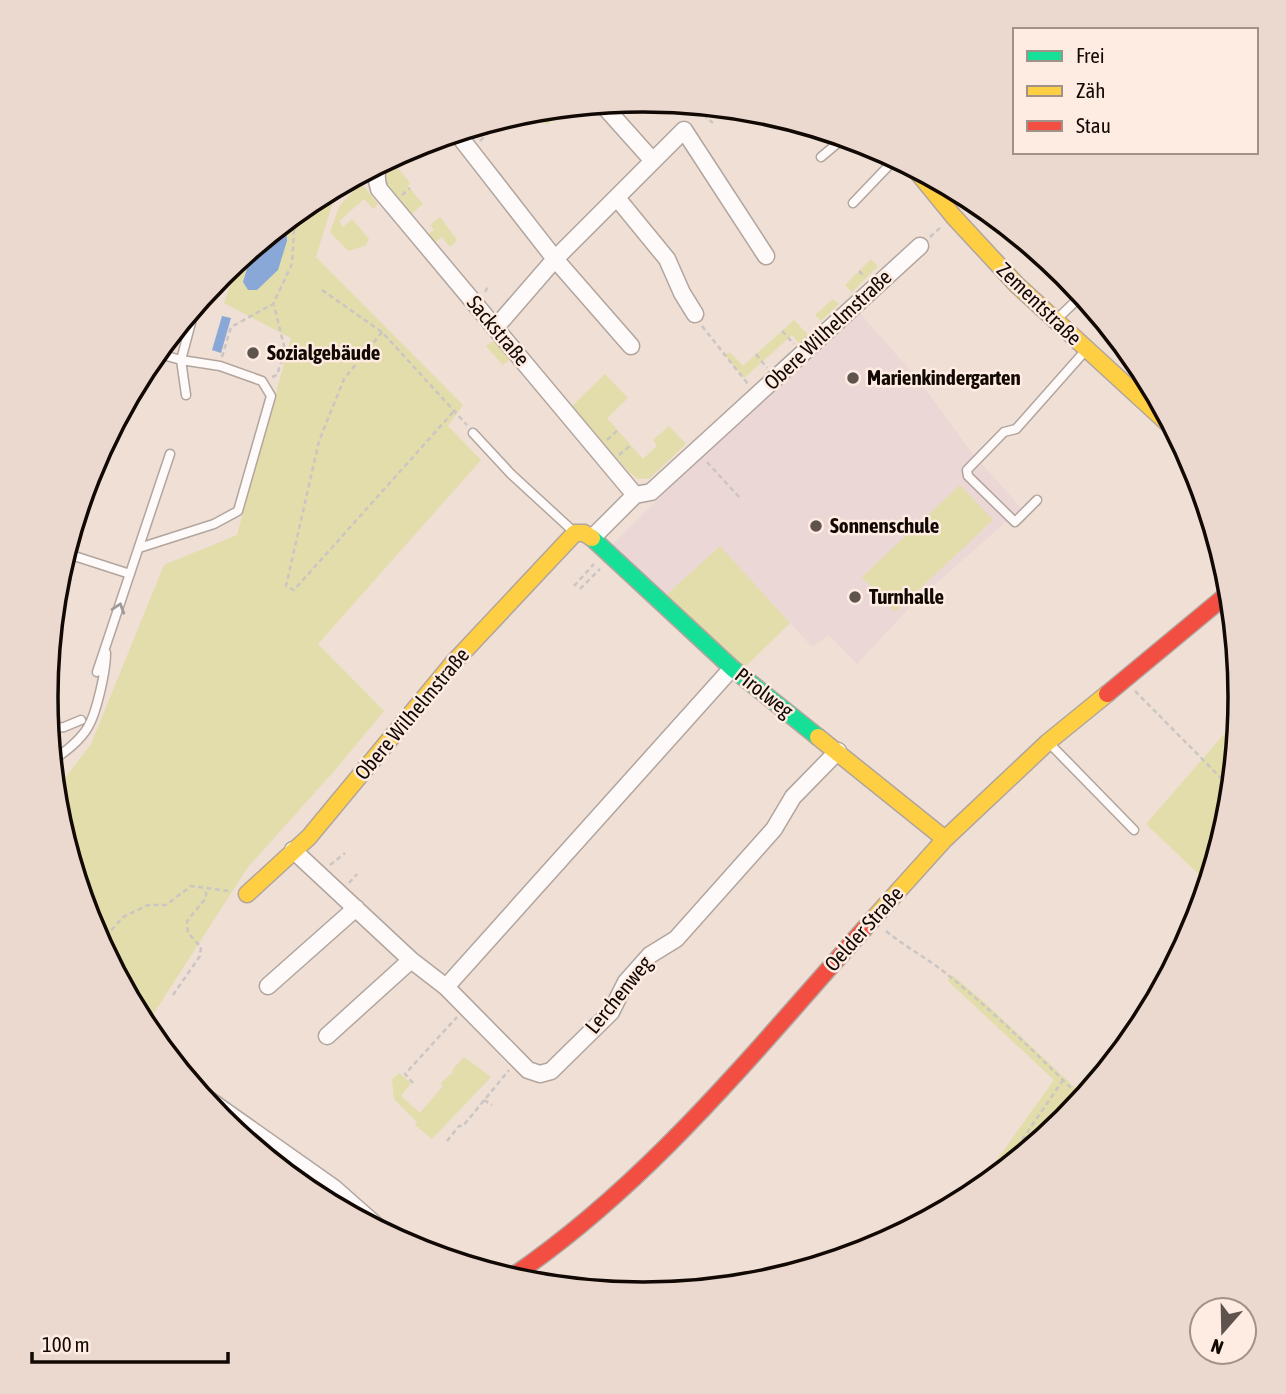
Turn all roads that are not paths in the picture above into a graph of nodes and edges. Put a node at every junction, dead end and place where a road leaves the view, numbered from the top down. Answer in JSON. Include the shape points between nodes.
{"nodes":[{"id":1,"x":610,"y":113,"type":"edge"},
{"id":2,"x":463,"y":141,"type":"edge"},
{"id":3,"x":836,"y":145,"type":"edge"},
{"id":4,"x":821,"y":157,"type":"dead end"},
{"id":5,"x":653,"y":160,"type":"junction"},
{"id":6,"x":889,"y":166,"type":"edge"},
{"id":7,"x":377,"y":176,"type":"edge"},
{"id":8,"x":929,"y":186,"type":"edge"},
{"id":9,"x":617,"y":198,"type":"junction"},
{"id":10,"x":853,"y":203,"type":"dead end"},
{"id":11,"x":920,"y":246,"type":"road end"},
{"id":12,"x":766,"y":256,"type":"dead end"},
{"id":13,"x":555,"y":259,"type":"junction"},
{"id":14,"x":1075,"y":302,"type":"edge"},
{"id":15,"x":695,"y":314,"type":"road end"},
{"id":16,"x":1055,"y":321,"type":"junction"},
{"id":17,"x":191,"y":327,"type":"edge"},
{"id":18,"x":496,"y":327,"type":"junction"},
{"id":19,"x":631,"y":346,"type":"dead end"},
{"id":20,"x":1087,"y":349,"type":"junction"},
{"id":21,"x":168,"y":356,"type":"edge"},
{"id":22,"x":181,"y":360,"type":"junction"},
{"id":23,"x":186,"y":395,"type":"dead end"},
{"id":24,"x":1153,"y":410,"type":"edge"},
{"id":25,"x":473,"y":433,"type":"road end"},
{"id":26,"x":170,"y":454,"type":"dead end"},
{"id":27,"x":635,"y":495,"type":"junction"},
{"id":28,"x":1037,"y":500,"type":"dead end"},
{"id":29,"x":575,"y":533,"type":"junction"},
{"id":30,"x":592,"y":538,"type":"junction"},
{"id":31,"x":139,"y":548,"type":"junction"},
{"id":32,"x":75,"y":556,"type":"edge"},
{"id":33,"x":130,"y":574,"type":"junction"},
{"id":34,"x":1220,"y":600,"type":"edge"},
{"id":35,"x":107,"y":645,"type":"junction"},
{"id":36,"x":732,"y":668,"type":"junction"},
{"id":37,"x":97,"y":672,"type":"dead end"},
{"id":38,"x":82,"y":720,"type":"dead end"},
{"id":39,"x":59,"y":728,"type":"edge"},
{"id":40,"x":1048,"y":742,"type":"junction"},
{"id":41,"x":838,"y":751,"type":"junction"},
{"id":42,"x":61,"y":755,"type":"edge"},
{"id":43,"x":1134,"y":830,"type":"dead end"},
{"id":44,"x":945,"y":839,"type":"junction"},
{"id":45,"x":293,"y":850,"type":"junction"},
{"id":46,"x":247,"y":894,"type":"road end"},
{"id":47,"x":356,"y":908,"type":"junction"},
{"id":48,"x":411,"y":960,"type":"junction"},
{"id":49,"x":268,"y":986,"type":"dead end"},
{"id":50,"x":446,"y":987,"type":"junction"},
{"id":51,"x":327,"y":1036,"type":"dead end"},
{"id":52,"x":258,"y":1138,"type":"edge"},
{"id":53,"x":355,"y":1207,"type":"edge"},
{"id":54,"x":522,"y":1269,"type":"edge"}],
"edges":[{"from":1,"to":5,"type":"street"},
{"from":2,"to":13,"type":"street"},
{"from":3,"to":4,"type":"lane"},
{"from":5,"to":9,"type":"street"},
{"from":5,"to":12,"type":"street","via":[[684,130]]},
{"from":6,"to":10,"type":"lane"},
{"from":7,"to":18,"type":"street","name":"Sackstraße","via":[[379,189]]},
{"from":8,"to":16,"type":"street","name":"Zementstraße"},
{"from":9,"to":13,"type":"street"},
{"from":9,"to":15,"type":"street","via":[[667,259]]},
{"from":11,"to":27,"type":"street","name":"Obere Wilhelmstraße","via":[[651,492]]},
{"from":13,"to":18,"type":"street"},
{"from":13,"to":19,"type":"street"},
{"from":14,"to":16,"type":"lane"},
{"from":16,"to":20,"type":"street","name":"Zementstraße"},
{"from":17,"to":22,"type":"lane"},
{"from":18,"to":27,"type":"street","name":"Sackstraße"},
{"from":20,"to":24,"type":"street","name":"Zementstraße"},
{"from":20,"to":28,"type":"lane","via":[[1016,429],[1003,432],[967,470],[1015,522]]},
{"from":21,"to":22,"type":"lane"},
{"from":22,"to":23,"type":"lane"},
{"from":22,"to":31,"type":"lane","via":[[220,366],[262,381],[271,396],[238,511],[214,524]]},
{"from":25,"to":29,"type":"lane"},
{"from":26,"to":31,"type":"lane"},
{"from":27,"to":30,"type":"street","name":"Obere Wilhelmstraße"},
{"from":29,"to":30,"type":"street"},
{"from":29,"to":45,"type":"street","name":"Obere Wilhelmstraße","via":[[453,663]]},
{"from":30,"to":36,"type":"street","name":"Pirolweg"},
{"from":31,"to":33,"type":"lane"},
{"from":32,"to":33,"type":"lane"},
{"from":35,"to":33,"type":"lane","one_way":true},
{"from":34,"to":40,"type":"street","name":"Oelder Straße"},
{"from":35,"to":37,"type":"lane"},
{"from":35,"to":42,"type":"lane","via":[[106,669],[88,726]]},
{"from":36,"to":41,"type":"street","name":"Pirolweg"},
{"from":36,"to":50,"type":"street"},
{"from":38,"to":39,"type":"lane"},
{"from":40,"to":43,"type":"lane"},
{"from":40,"to":44,"type":"street","name":"Oelder Straße"},
{"from":41,"to":44,"type":"street","name":"Pirolweg"},
{"from":41,"to":50,"type":"street","name":"Lerchenweg","via":[[793,797],[775,829],[676,939],[650,955],[626,982],[611,1012],[551,1071],[528,1070]]},
{"from":44,"to":54,"type":"street","name":"Oelder Straße","via":[[640,1176],[601,1212]]},
{"from":45,"to":46,"type":"street","name":"Obere Wilhelmstraße"},
{"from":45,"to":47,"type":"street","name":"Lerchenweg"},
{"from":47,"to":48,"type":"street","name":"Lerchenweg"},
{"from":47,"to":49,"type":"street"},
{"from":48,"to":50,"type":"street","name":"Lerchenweg"},
{"from":48,"to":51,"type":"street"},
{"from":52,"to":53,"type":"street"}]}
